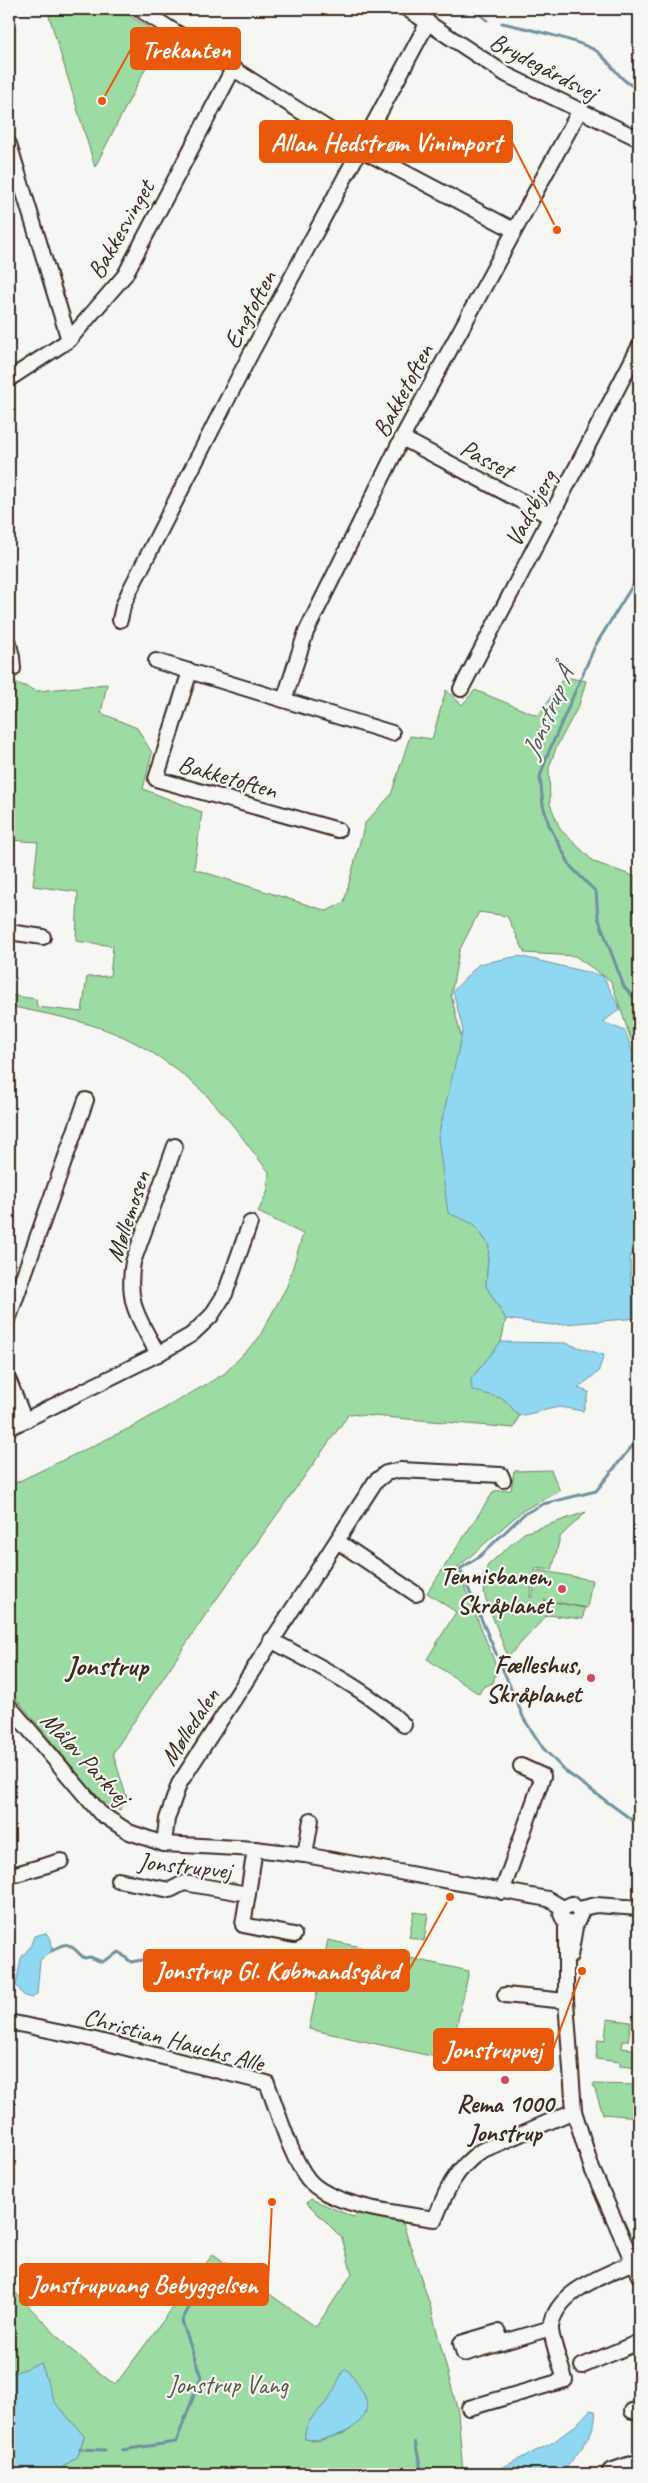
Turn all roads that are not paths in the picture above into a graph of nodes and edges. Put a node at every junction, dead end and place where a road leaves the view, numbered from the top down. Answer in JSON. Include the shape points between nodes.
{"nodes":[{"id":1,"x":139,"y":9,"type":"edge"},
{"id":2,"x":407,"y":9,"type":"edge"},
{"id":3,"x":428,"y":22,"type":"junction"},
{"id":4,"x":233,"y":69,"type":"junction"},
{"id":5,"x":580,"y":110,"type":"junction"},
{"id":6,"x":639,"y":140,"type":"edge"},
{"id":7,"x":9,"y":144,"type":"edge"},
{"id":8,"x":360,"y":149,"type":"junction"},
{"id":9,"x":514,"y":230,"type":"junction"},
{"id":10,"x":69,"y":340,"type":"junction"},
{"id":11,"x":639,"y":347,"type":"edge"},
{"id":12,"x":9,"y":379,"type":"edge"},
{"id":13,"x":402,"y":438,"type":"junction"},
{"id":14,"x":551,"y":517,"type":"junction"},
{"id":15,"x":120,"y":620,"type":"dead end"},
{"id":16,"x":9,"y":644,"type":"edge"},
{"id":17,"x":156,"y":661,"type":"dead end"},
{"id":18,"x":13,"y":669,"type":"dead end"},
{"id":19,"x":190,"y":671,"type":"junction"},
{"id":20,"x":461,"y":689,"type":"dead end"},
{"id":21,"x":284,"y":700,"type":"junction"},
{"id":22,"x":392,"y":733,"type":"dead end"},
{"id":23,"x":338,"y":830,"type":"dead end"},
{"id":24,"x":9,"y":932,"type":"edge"},
{"id":25,"x":43,"y":937,"type":"dead end"},
{"id":26,"x":86,"y":1100,"type":"dead end"},
{"id":27,"x":175,"y":1146,"type":"dead end"},
{"id":28,"x":250,"y":1224,"type":"dead end"},
{"id":29,"x":9,"y":1317,"type":"edge"},
{"id":30,"x":158,"y":1354,"type":"junction"},
{"id":31,"x":9,"y":1381,"type":"edge"},
{"id":32,"x":25,"y":1421,"type":"junction"},
{"id":33,"x":9,"y":1428,"type":"edge"},
{"id":34,"x":503,"y":1480,"type":"dead end"},
{"id":35,"x":337,"y":1541,"type":"junction"},
{"id":36,"x":416,"y":1594,"type":"dead end"},
{"id":37,"x":272,"y":1640,"type":"junction"},
{"id":38,"x":9,"y":1706,"type":"edge"},
{"id":39,"x":404,"y":1725,"type":"dead end"},
{"id":40,"x":521,"y":1766,"type":"dead end"},
{"id":41,"x":311,"y":1820,"type":"dead end"},
{"id":42,"x":164,"y":1844,"type":"junction"},
{"id":43,"x":255,"y":1849,"type":"junction"},
{"id":44,"x":305,"y":1856,"type":"junction"},
{"id":45,"x":61,"y":1860,"type":"dead end"},
{"id":46,"x":9,"y":1876,"type":"edge"},
{"id":47,"x":118,"y":1880,"type":"dead end"},
{"id":48,"x":502,"y":1892,"type":"junction"},
{"id":49,"x":248,"y":1894,"type":"junction"},
{"id":50,"x":639,"y":1908,"type":"edge"},
{"id":51,"x":571,"y":1915,"type":"junction"},
{"id":52,"x":294,"y":1935,"type":"dead end"},
{"id":53,"x":505,"y":1995,"type":"dead end"},
{"id":54,"x":566,"y":2001,"type":"junction"},
{"id":55,"x":9,"y":2022,"type":"edge"},
{"id":56,"x":574,"y":2111,"type":"junction"},
{"id":57,"x":633,"y":2262,"type":"junction"},
{"id":58,"x":639,"y":2276,"type":"edge"},
{"id":59,"x":551,"y":2328,"type":"junction"},
{"id":60,"x":639,"y":2342,"type":"edge"},
{"id":61,"x":502,"y":2343,"type":"dead end"},
{"id":62,"x":582,"y":2366,"type":"dead end"},
{"id":63,"x":469,"y":2408,"type":"dead end"},
{"id":64,"x":639,"y":2461,"type":"edge"},
{"id":65,"x":610,"y":2471,"type":"dead end"}],
"edges":[{"from":1,"to":4,"type":"street"},
{"from":2,"to":3,"type":"street","name":"Brydegårdsvej"},
{"from":3,"to":5,"type":"street","name":"Brydegårdsvej","via":[[507,75]]},
{"from":3,"to":8,"type":"street","name":"Engtoften"},
{"from":4,"to":8,"type":"street"},
{"from":4,"to":10,"type":"street","name":"Bakkesvinget","via":[[125,276]]},
{"from":5,"to":6,"type":"street","name":"Brydegårdsvej"},
{"from":5,"to":9,"type":"street","name":"Bakketoften"},
{"from":7,"to":10,"type":"street"},
{"from":8,"to":9,"type":"street"},
{"from":8,"to":15,"type":"street","name":"Engtoften","via":[[203,444],[129,592]]},
{"from":9,"to":13,"type":"street","name":"Bakketoften"},
{"from":10,"to":12,"type":"street","name":"Bakkesvinget"},
{"from":11,"to":14,"type":"street","name":"Vadsbjerg"},
{"from":13,"to":14,"type":"street","name":"Passet"},
{"from":13,"to":21,"type":"street","name":"Bakketoften","via":[[306,632]]},
{"from":14,"to":20,"type":"street","name":"Vadsbjerg"},
{"from":16,"to":18,"type":"street"},
{"from":17,"to":19,"type":"street"},
{"from":19,"to":21,"type":"street"},
{"from":19,"to":23,"type":"street","name":"Bakketoften","via":[[156,779]]},
{"from":21,"to":22,"type":"street"},
{"from":24,"to":25,"type":"street"},
{"from":26,"to":29,"type":"street"},
{"from":27,"to":30,"type":"street","name":"Møllemosen","via":[[133,1262],[130,1281],[131,1298],[137,1314]]},
{"from":28,"to":30,"type":"street","via":[[226,1294],[211,1316],[192,1335]]},
{"from":30,"to":32,"type":"street"},
{"from":31,"to":32,"type":"street"},
{"from":32,"to":33,"type":"street"},
{"from":34,"to":35,"type":"street","name":"Mølledalen","via":[[501,1475],[400,1470],[386,1473],[375,1482]]},
{"from":35,"to":36,"type":"street"},
{"from":35,"to":37,"type":"street","name":"Mølledalen"},
{"from":37,"to":39,"type":"street","via":[[358,1688]]},
{"from":37,"to":42,"type":"street","name":"Mølledalen","via":[[179,1784],[167,1819]]},
{"from":38,"to":42,"type":"street","name":"Måløv Parkvej","via":[[100,1814],[128,1832]]},
{"from":40,"to":48,"type":"street","via":[[543,1776]]},
{"from":41,"to":44,"type":"street"},
{"from":42,"to":43,"type":"street","name":"Jonstrupvej"},
{"from":43,"to":44,"type":"street","name":"Jonstrupvej"},
{"from":43,"to":49,"type":"street","name":"Jonstrupvej"},
{"from":44,"to":48,"type":"street","name":"Jonstrupvej"},
{"from":45,"to":46,"type":"street"},
{"from":47,"to":49,"type":"street","name":"Jonstrupvej","via":[[170,1890],[184,1884]]},
{"from":48,"to":51,"type":"street","name":"Jonstrupvej","via":[[548,1900]]},
{"from":49,"to":52,"type":"street","name":"Jonstrupvej","via":[[243,1925]]},
{"from":50,"to":51,"type":"street","name":"Jonstrupvej","via":[[596,1905]]},
{"from":51,"to":54,"type":"street","via":[[572,1952],[566,1968]]},
{"from":53,"to":54,"type":"street"},
{"from":54,"to":56,"type":"street"},
{"from":55,"to":56,"type":"street","name":"Christian Hauchs Alle","via":[[113,2044],[267,2084],[284,2130],[309,2181],[348,2202],[435,2219],[448,2185],[469,2159]]},
{"from":56,"to":57,"type":"street","via":[[592,2168]]},
{"from":57,"to":58,"type":"street"},
{"from":57,"to":59,"type":"street","via":[[566,2299]]},
{"from":59,"to":61,"type":"street"},
{"from":59,"to":63,"type":"street","via":[[565,2380]]},
{"from":60,"to":62,"type":"street"},
{"from":64,"to":65,"type":"street"}]}
